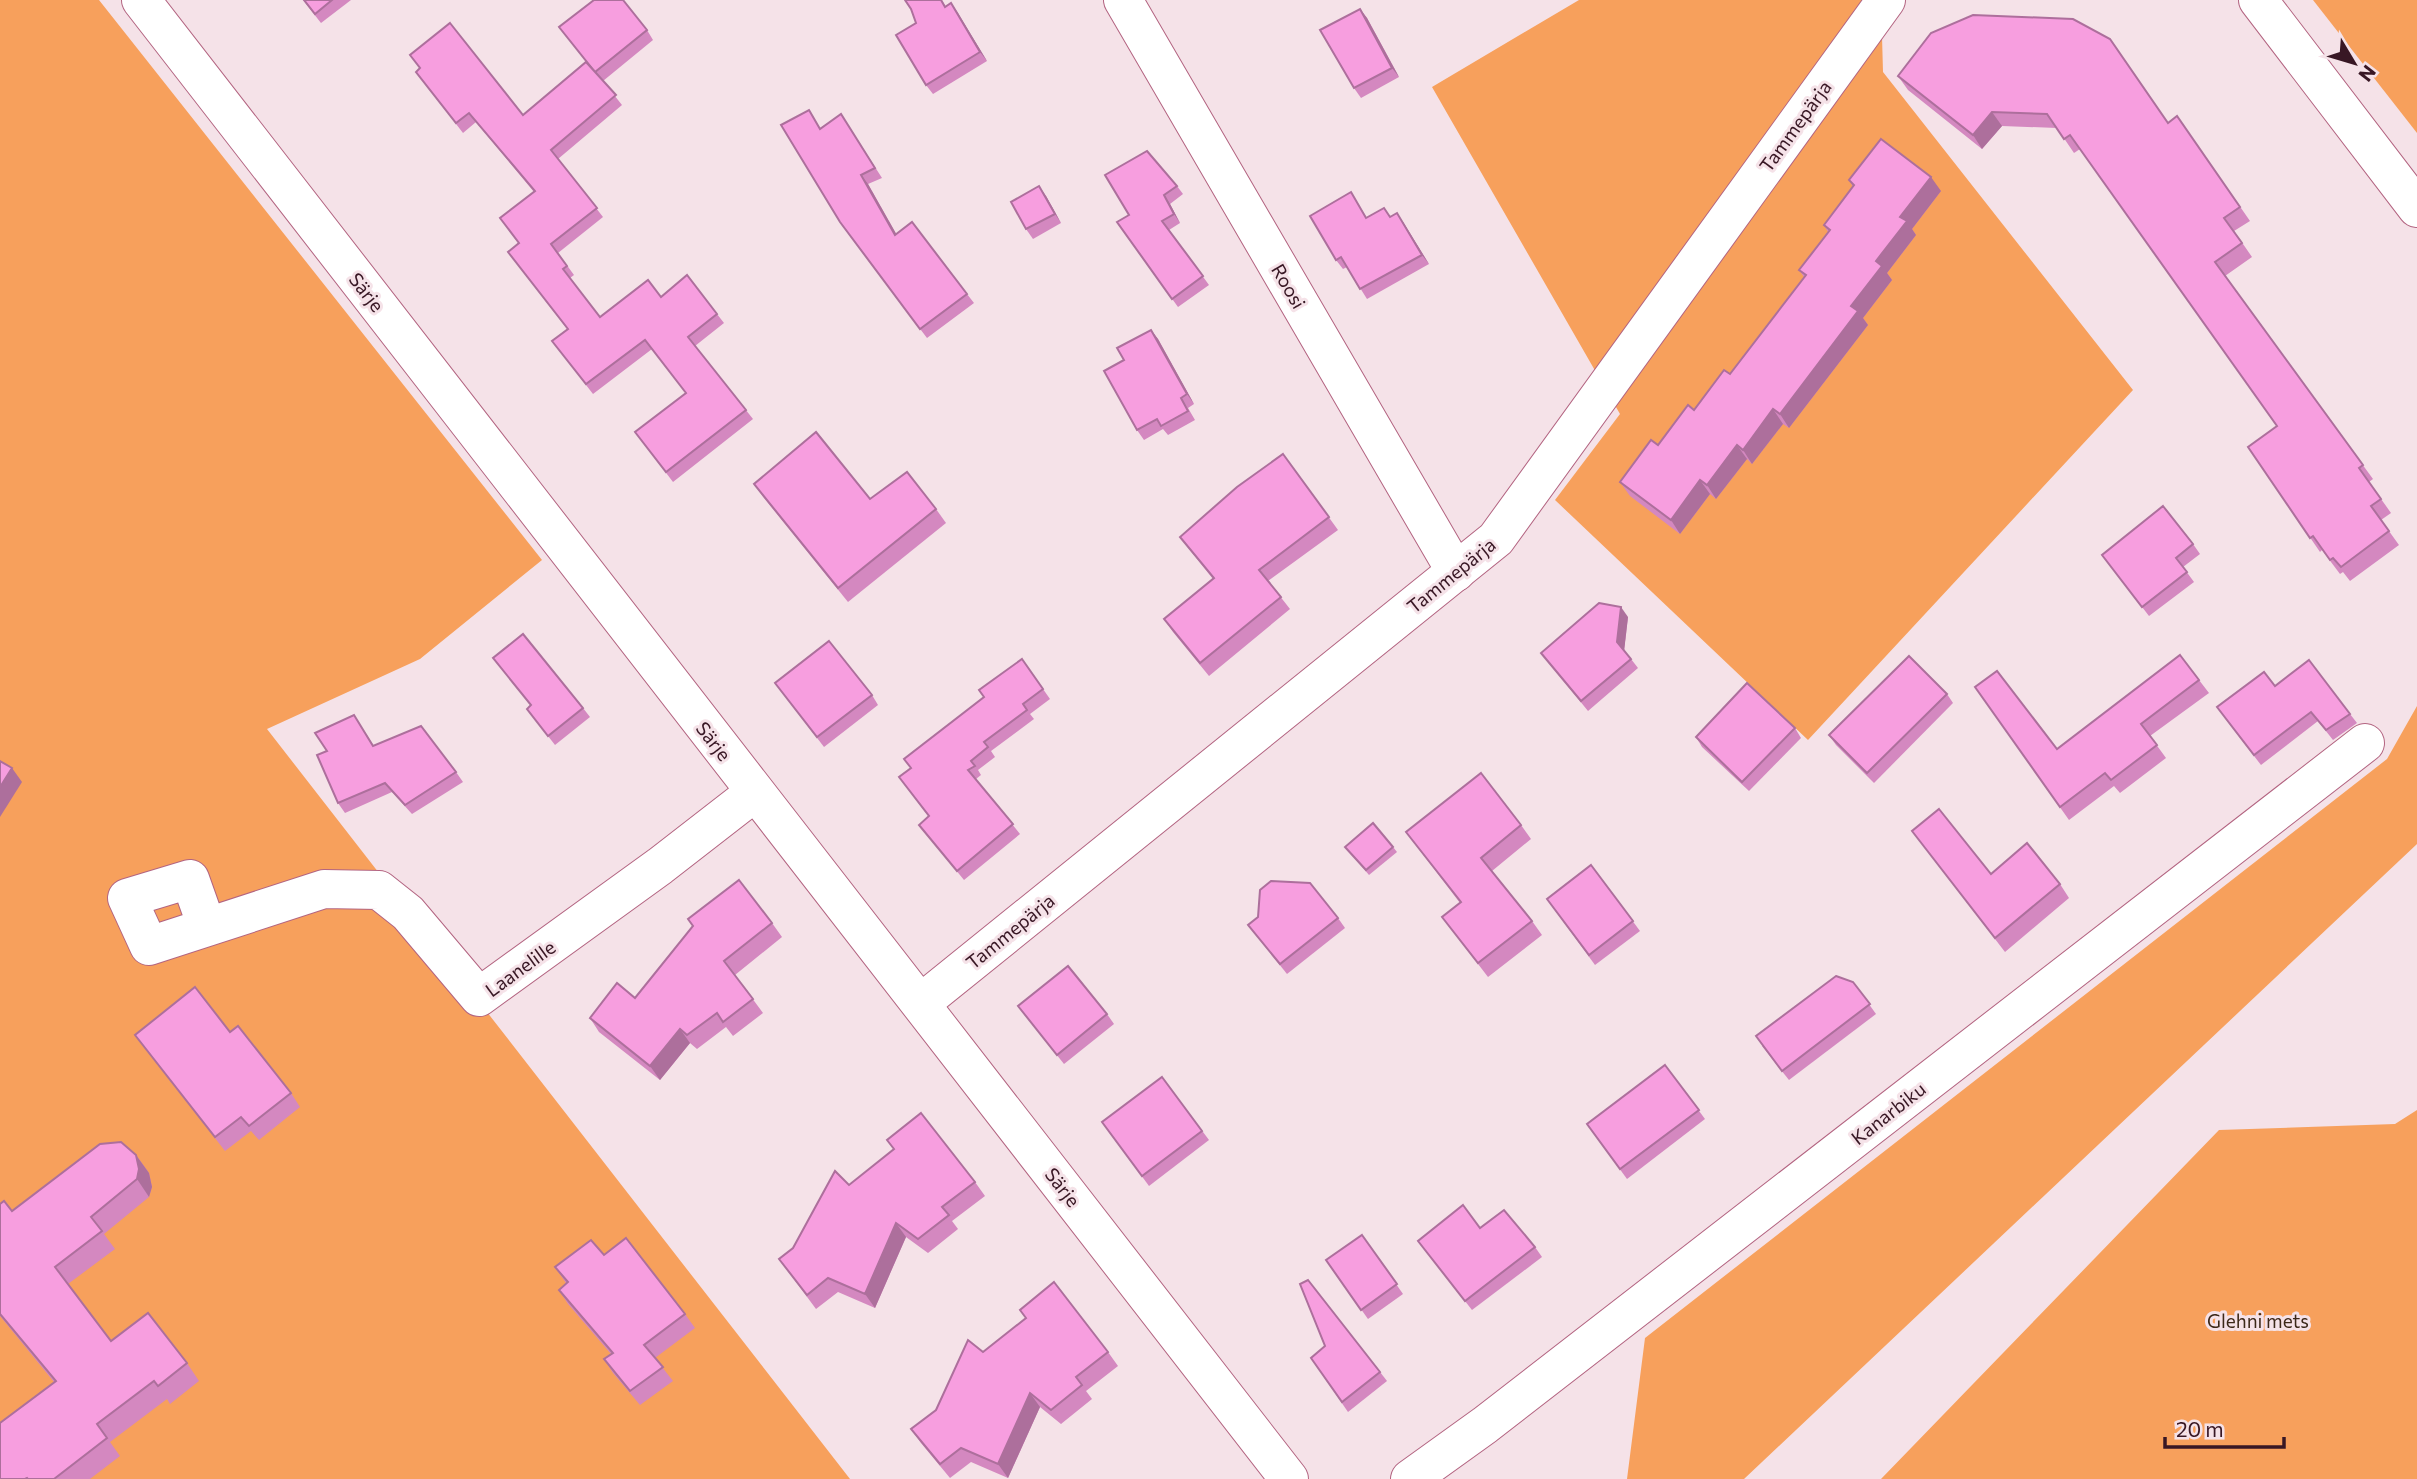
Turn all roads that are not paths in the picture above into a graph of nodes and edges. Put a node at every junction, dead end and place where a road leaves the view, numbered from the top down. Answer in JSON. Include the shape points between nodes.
{"nodes":[{"id":1,"x":141,"y":0,"type":"edge"},
{"id":2,"x":1123,"y":0,"type":"edge"},
{"id":3,"x":1886,"y":0,"type":"edge"},
{"id":4,"x":2258,"y":0,"type":"edge"},
{"id":5,"x":2417,"y":208,"type":"edge"},
{"id":6,"x":1455,"y":572,"type":"junction"},
{"id":7,"x":2365,"y":743,"type":"dead end"},
{"id":8,"x":754,"y":793,"type":"junction"},
{"id":9,"x":207,"y":928,"type":"dead end"},
{"id":10,"x":921,"y":1003,"type":"junction"},
{"id":11,"x":1289,"y":1479,"type":"edge"},
{"id":12,"x":1410,"y":1479,"type":"edge"}],
"edges":[{"from":1,"to":8,"type":"street","name":"Särje"},
{"from":2,"to":6,"type":"street","name":"Roosi"},
{"from":3,"to":6,"type":"street","name":"Tammepärja","via":[[1496,539]]},
{"from":4,"to":5,"type":"street"},
{"from":6,"to":10,"type":"street","name":"Tammepärja"},
{"from":7,"to":12,"type":"street","name":"Kanarbiku","via":[[1485,1426]]},
{"from":8,"to":9,"type":"street","name":"Laanelille","via":[[479,997],[408,913],[379,890],[324,890]]},
{"from":8,"to":10,"type":"street","name":"Särje"},
{"from":10,"to":11,"type":"street","name":"Särje"}]}
